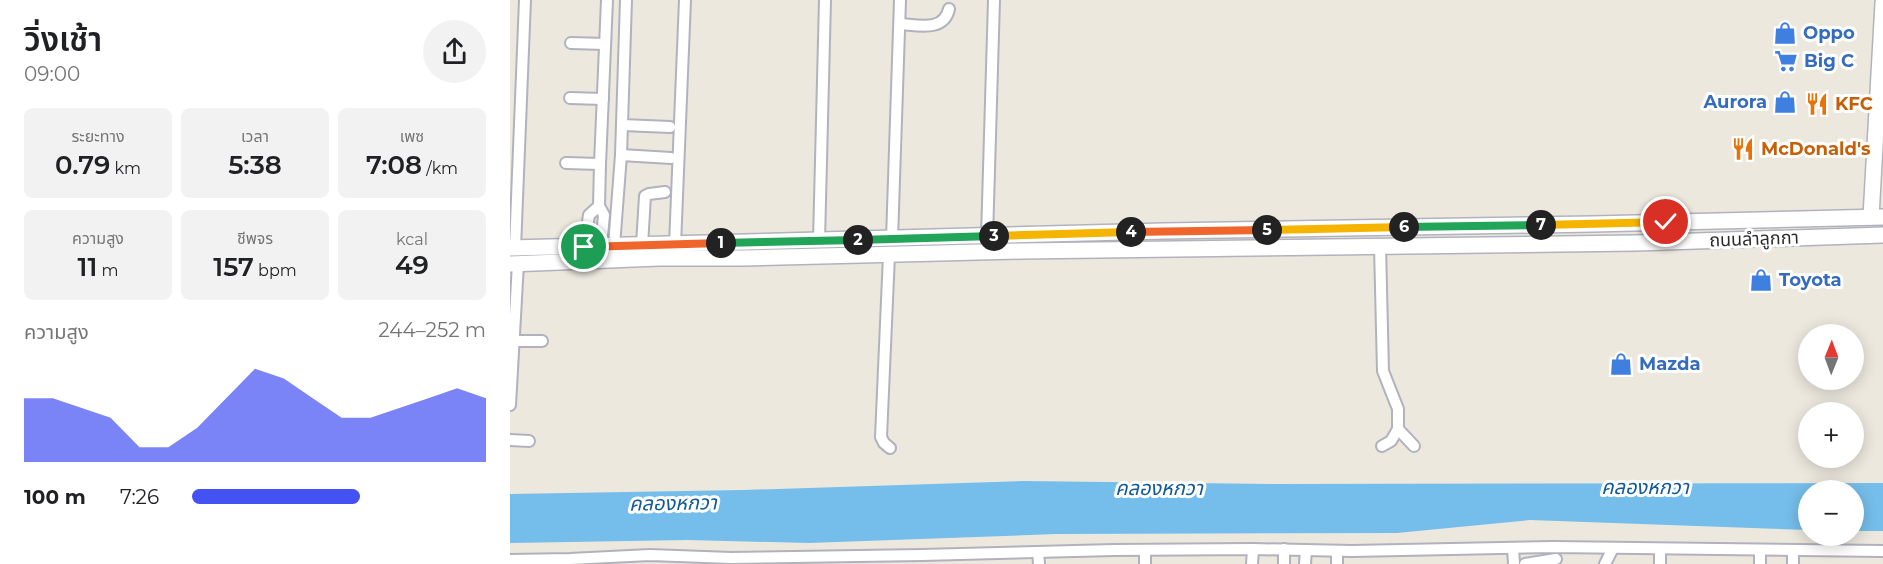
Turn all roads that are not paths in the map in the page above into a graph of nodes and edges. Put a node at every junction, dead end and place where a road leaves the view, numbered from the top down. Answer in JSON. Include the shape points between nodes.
{"nodes":[{"id":1,"x":525,"y":0,"type":"edge"},
{"id":2,"x":607,"y":0,"type":"edge"},
{"id":3,"x":626,"y":0,"type":"edge"},
{"id":4,"x":685,"y":0,"type":"edge"},
{"id":5,"x":825,"y":0,"type":"edge"},
{"id":6,"x":900,"y":0,"type":"edge"},
{"id":7,"x":994,"y":0,"type":"edge"},
{"id":8,"x":1883,"y":3,"type":"edge"},
{"id":9,"x":949,"y":9,"type":"dead end"},
{"id":10,"x":900,"y":24,"type":"junction"},
{"id":11,"x":572,"y":43,"type":"dead end"},
{"id":12,"x":605,"y":44,"type":"junction"},
{"id":13,"x":570,"y":98,"type":"dead end"},
{"id":14,"x":603,"y":99,"type":"junction"},
{"id":15,"x":622,"y":125,"type":"junction"},
{"id":16,"x":670,"y":127,"type":"dead end"},
{"id":17,"x":621,"y":154,"type":"junction"},
{"id":18,"x":671,"y":158,"type":"dead end"},
{"id":19,"x":566,"y":163,"type":"dead end"},
{"id":20,"x":600,"y":164,"type":"junction"},
{"id":21,"x":665,"y":192,"type":"dead end"},
{"id":22,"x":599,"y":206,"type":"junction"},
{"id":23,"x":1877,"y":217,"type":"edge"},
{"id":24,"x":1883,"y":236,"type":"edge"},
{"id":25,"x":987,"y":237,"type":"junction"},
{"id":26,"x":892,"y":239,"type":"junction"},
{"id":27,"x":819,"y":241,"type":"junction"},
{"id":28,"x":675,"y":244,"type":"junction"},
{"id":29,"x":642,"y":245,"type":"junction"},
{"id":30,"x":608,"y":246,"type":"junction"},
{"id":31,"x":1380,"y":246,"type":"junction"},
{"id":32,"x":584,"y":247,"type":"junction"},
{"id":33,"x":512,"y":248,"type":"edge"},
{"id":34,"x":889,"y":255,"type":"junction"},
{"id":35,"x":514,"y":264,"type":"edge"},
{"id":36,"x":514,"y":341,"type":"junction"},
{"id":37,"x":542,"y":341,"type":"dead end"},
{"id":38,"x":510,"y":405,"type":"edge"},
{"id":39,"x":1398,"y":429,"type":"junction"},
{"id":40,"x":510,"y":440,"type":"edge"},
{"id":41,"x":529,"y":441,"type":"dead end"},
{"id":42,"x":1382,"y":446,"type":"dead end"},
{"id":43,"x":1414,"y":446,"type":"dead end"},
{"id":44,"x":890,"y":448,"type":"dead end"},
{"id":45,"x":1513,"y":548,"type":"junction"},
{"id":46,"x":1597,"y":548,"type":"junction"},
{"id":47,"x":1613,"y":548,"type":"junction"},
{"id":48,"x":1253,"y":549,"type":"junction"},
{"id":49,"x":1284,"y":549,"type":"junction"},
{"id":50,"x":1660,"y":549,"type":"junction"},
{"id":51,"x":1145,"y":550,"type":"junction"},
{"id":52,"x":1306,"y":550,"type":"junction"},
{"id":53,"x":1760,"y":550,"type":"junction"},
{"id":54,"x":1793,"y":550,"type":"junction"},
{"id":55,"x":1337,"y":551,"type":"junction"},
{"id":56,"x":1352,"y":551,"type":"junction"},
{"id":57,"x":1883,"y":551,"type":"edge"},
{"id":58,"x":1038,"y":552,"type":"junction"},
{"id":59,"x":974,"y":559,"type":"edge"},
{"id":60,"x":1556,"y":559,"type":"dead end"},
{"id":61,"x":688,"y":560,"type":"edge"},
{"id":62,"x":712,"y":560,"type":"edge"},
{"id":63,"x":511,"y":561,"type":"edge"},
{"id":64,"x":585,"y":561,"type":"edge"},
{"id":65,"x":1039,"y":564,"type":"edge"},
{"id":66,"x":1145,"y":564,"type":"edge"},
{"id":67,"x":1252,"y":564,"type":"edge"},
{"id":68,"x":1284,"y":564,"type":"edge"},
{"id":69,"x":1305,"y":564,"type":"edge"},
{"id":70,"x":1337,"y":564,"type":"edge"},
{"id":71,"x":1352,"y":564,"type":"edge"},
{"id":72,"x":1514,"y":564,"type":"edge"},
{"id":73,"x":1525,"y":564,"type":"edge"},
{"id":74,"x":1599,"y":564,"type":"edge"},
{"id":75,"x":1605,"y":564,"type":"edge"},
{"id":76,"x":1660,"y":564,"type":"edge"},
{"id":77,"x":1760,"y":564,"type":"edge"},
{"id":78,"x":1793,"y":564,"type":"edge"}],
"edges":[{"from":1,"to":33,"type":"street"},
{"from":2,"to":12,"type":"street"},
{"from":3,"to":15,"type":"street"},
{"from":4,"to":28,"type":"street"},
{"from":5,"to":27,"type":"street"},
{"from":6,"to":10,"type":"street"},
{"from":7,"to":25,"type":"street"},
{"from":8,"to":23,"type":"main road"},
{"from":9,"to":10,"type":"street","via":[[941,24]]},
{"from":10,"to":26,"type":"street"},
{"from":11,"to":12,"type":"street"},
{"from":12,"to":14,"type":"street"},
{"from":13,"to":14,"type":"street"},
{"from":14,"to":20,"type":"street"},
{"from":15,"to":16,"type":"street"},
{"from":15,"to":17,"type":"street"},
{"from":17,"to":18,"type":"street"},
{"from":17,"to":30,"type":"street"},
{"from":19,"to":20,"type":"street"},
{"from":20,"to":22,"type":"street"},
{"from":21,"to":29,"type":"street","via":[[645,196]]},
{"from":22,"to":30,"type":"street"},
{"from":22,"to":32,"type":"street","via":[[589,215]]},
{"from":23,"to":25,"type":"main road","name":"ถนนลำลูกกา"},
{"from":24,"to":31,"type":"main road","name":"ถนนลำลูกกา"},
{"from":25,"to":26,"type":"main road","name":"ถนนลำลูกกา"},
{"from":26,"to":27,"type":"main road","name":"ถนนลำลูกกา"},
{"from":27,"to":28,"type":"main road","name":"ถนนลำลูกกา"},
{"from":28,"to":29,"type":"main road","name":"ถนนลำลูกกา"},
{"from":29,"to":30,"type":"main road","name":"ถนนลำลูกกา"},
{"from":30,"to":32,"type":"main road","name":"ถนนลำลูกกา"},
{"from":31,"to":34,"type":"main road","name":"ถนนลำลูกกา"},
{"from":31,"to":39,"type":"street","via":[[1383,371],[1398,409]]},
{"from":32,"to":33,"type":"main road","name":"ถนนลำลูกกา"},
{"from":34,"to":35,"type":"main road","name":"ถนนลำลูกกา"},
{"from":34,"to":44,"type":"street","via":[[881,437]]},
{"from":35,"to":36,"type":"street"},
{"from":36,"to":37,"type":"street"},
{"from":36,"to":38,"type":"street"},
{"from":39,"to":42,"type":"street"},
{"from":39,"to":43,"type":"street"},
{"from":40,"to":41,"type":"street"},
{"from":45,"to":46,"type":"street"},
{"from":45,"to":56,"type":"street"},
{"from":45,"to":72,"type":"street"},
{"from":46,"to":47,"type":"street"},
{"from":46,"to":74,"type":"street"},
{"from":47,"to":50,"type":"street"},
{"from":47,"to":75,"type":"street"},
{"from":48,"to":49,"type":"street"},
{"from":48,"to":51,"type":"street"},
{"from":48,"to":67,"type":"street"},
{"from":49,"to":52,"type":"street"},
{"from":49,"to":68,"type":"street"},
{"from":50,"to":53,"type":"street"},
{"from":50,"to":76,"type":"street"},
{"from":51,"to":58,"type":"street"},
{"from":51,"to":66,"type":"street"},
{"from":52,"to":55,"type":"street"},
{"from":52,"to":69,"type":"street"},
{"from":53,"to":54,"type":"street"},
{"from":53,"to":77,"type":"street"},
{"from":54,"to":57,"type":"street"},
{"from":54,"to":78,"type":"street"},
{"from":55,"to":56,"type":"street"},
{"from":55,"to":70,"type":"street"},
{"from":56,"to":71,"type":"street"},
{"from":58,"to":59,"type":"street"},
{"from":58,"to":65,"type":"street"},
{"from":59,"to":62,"type":"street"},
{"from":60,"to":73,"type":"street"},
{"from":61,"to":62,"type":"street"},
{"from":61,"to":64,"type":"street","via":[[650,555]]},
{"from":63,"to":64,"type":"street"}]}
